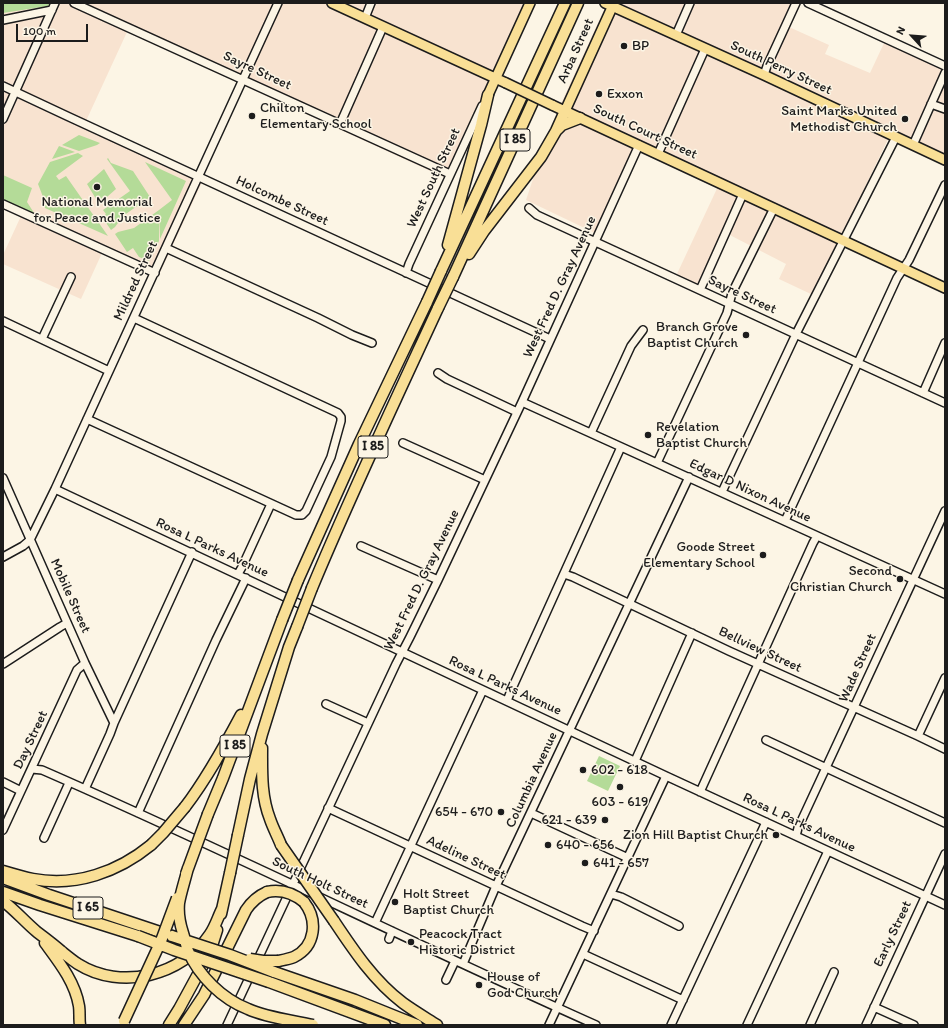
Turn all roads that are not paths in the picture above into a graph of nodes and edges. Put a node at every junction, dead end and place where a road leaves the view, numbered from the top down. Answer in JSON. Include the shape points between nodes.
{"nodes":[{"id":1,"x":74,"y":3,"type":"edge"},
{"id":2,"x":278,"y":3,"type":"edge"},
{"id":3,"x":332,"y":3,"type":"edge"},
{"id":4,"x":372,"y":3,"type":"edge"},
{"id":5,"x":530,"y":3,"type":"edge"},
{"id":6,"x":565,"y":3,"type":"edge"},
{"id":7,"x":578,"y":3,"type":"edge"},
{"id":8,"x":690,"y":3,"type":"edge"},
{"id":9,"x":796,"y":3,"type":"edge"},
{"id":10,"x":808,"y":3,"type":"edge"},
{"id":11,"x":610,"y":4,"type":"edge"},
{"id":12,"x":54,"y":6,"type":"edge"},
{"id":13,"x":365,"y":18,"type":"junction"},
{"id":14,"x":3,"y":20,"type":"edge"},
{"id":15,"x":383,"y":27,"type":"junction"},
{"id":16,"x":676,"y":35,"type":"junction"},
{"id":17,"x":705,"y":49,"type":"junction"},
{"id":18,"x":945,"y":66,"type":"edge"},
{"id":19,"x":945,"y":73,"type":"edge"},
{"id":20,"x":764,"y":75,"type":"junction"},
{"id":21,"x":495,"y":78,"type":"junction"},
{"id":22,"x":243,"y":79,"type":"junction"},
{"id":23,"x":3,"y":86,"type":"edge"},
{"id":24,"x":15,"y":92,"type":"junction"},
{"id":25,"x":488,"y":95,"type":"junction"},
{"id":26,"x":931,"y":104,"type":"junction"},
{"id":27,"x":945,"y":109,"type":"edge"},
{"id":28,"x":565,"y":111,"type":"junction"},
{"id":29,"x":3,"y":116,"type":"edge"},
{"id":30,"x":580,"y":118,"type":"junction"},
{"id":31,"x":340,"y":124,"type":"junction"},
{"id":32,"x":556,"y":131,"type":"junction"},
{"id":33,"x":896,"y":137,"type":"junction"},
{"id":34,"x":639,"y":145,"type":"junction"},
{"id":35,"x":913,"y":145,"type":"junction"},
{"id":36,"x":658,"y":154,"type":"junction"},
{"id":37,"x":945,"y":160,"type":"edge"},
{"id":38,"x":450,"y":174,"type":"junction"},
{"id":39,"x":198,"y":177,"type":"junction"},
{"id":40,"x":945,"y":185,"type":"edge"},
{"id":41,"x":743,"y":194,"type":"junction"},
{"id":42,"x":3,"y":204,"type":"edge"},
{"id":43,"x":529,"y":208,"type":"dead end"},
{"id":44,"x":774,"y":208,"type":"junction"},
{"id":45,"x":596,"y":241,"type":"junction"},
{"id":46,"x":843,"y":241,"type":"junction"},
{"id":47,"x":166,"y":248,"type":"junction"},
{"id":48,"x":903,"y":269,"type":"junction"},
{"id":49,"x":441,"y":271,"type":"junction"},
{"id":50,"x":154,"y":272,"type":"junction"},
{"id":51,"x":406,"y":273,"type":"junction"},
{"id":52,"x":71,"y":277,"type":"dead end"},
{"id":53,"x":453,"y":277,"type":"junction"},
{"id":54,"x":945,"y":288,"type":"edge"},
{"id":55,"x":700,"y":290,"type":"junction"},
{"id":56,"x":729,"y":303,"type":"junction"},
{"id":57,"x":134,"y":318,"type":"junction"},
{"id":58,"x":3,"y":321,"type":"edge"},
{"id":59,"x":643,"y":330,"type":"dead end"},
{"id":60,"x":796,"y":334,"type":"junction"},
{"id":61,"x":42,"y":339,"type":"junction"},
{"id":62,"x":550,"y":339,"type":"junction"},
{"id":63,"x":372,"y":343,"type":"dead end"},
{"id":64,"x":945,"y":343,"type":"edge"},
{"id":65,"x":858,"y":363,"type":"junction"},
{"id":66,"x":109,"y":371,"type":"junction"},
{"id":67,"x":438,"y":373,"type":"dead end"},
{"id":68,"x":923,"y":393,"type":"junction"},
{"id":69,"x":522,"y":402,"type":"junction"},
{"id":70,"x":945,"y":403,"type":"edge"},
{"id":71,"x":517,"y":412,"type":"junction"},
{"id":72,"x":87,"y":419,"type":"junction"},
{"id":73,"x":591,"y":433,"type":"junction"},
{"id":74,"x":403,"y":443,"type":"dead end"},
{"id":75,"x":621,"y":447,"type":"junction"},
{"id":76,"x":657,"y":463,"type":"junction"},
{"id":77,"x":689,"y":477,"type":"junction"},
{"id":78,"x":3,"y":478,"type":"edge"},
{"id":79,"x":485,"y":480,"type":"junction"},
{"id":80,"x":55,"y":489,"type":"junction"},
{"id":81,"x":722,"y":492,"type":"junction"},
{"id":82,"x":271,"y":504,"type":"junction"},
{"id":83,"x":945,"y":511,"type":"edge"},
{"id":84,"x":785,"y":521,"type":"junction"},
{"id":85,"x":817,"y":536,"type":"junction"},
{"id":86,"x":30,"y":540,"type":"junction"},
{"id":87,"x":361,"y":546,"type":"dead end"},
{"id":88,"x":192,"y":552,"type":"junction"},
{"id":89,"x":3,"y":557,"type":"edge"},
{"id":90,"x":238,"y":574,"type":"junction"},
{"id":91,"x":564,"y":574,"type":"junction"},
{"id":92,"x":246,"y":578,"type":"junction"},
{"id":93,"x":438,"y":580,"type":"junction"},
{"id":94,"x":913,"y":580,"type":"junction"},
{"id":95,"x":945,"y":594,"type":"edge"},
{"id":96,"x":630,"y":603,"type":"junction"},
{"id":97,"x":68,"y":623,"type":"junction"},
{"id":98,"x":692,"y":633,"type":"junction"},
{"id":99,"x":402,"y":652,"type":"junction"},
{"id":100,"x":85,"y":663,"type":"junction"},
{"id":101,"x":3,"y":664,"type":"edge"},
{"id":102,"x":758,"y":664,"type":"junction"},
{"id":103,"x":260,"y":678,"type":"junction"},
{"id":104,"x":945,"y":678,"type":"edge"},
{"id":105,"x":483,"y":690,"type":"junction"},
{"id":106,"x":508,"y":701,"type":"junction"},
{"id":107,"x":326,"y":704,"type":"dead end"},
{"id":108,"x":855,"y":708,"type":"junction"},
{"id":109,"x":114,"y":723,"type":"junction"},
{"id":110,"x":368,"y":723,"type":"junction"},
{"id":111,"x":570,"y":731,"type":"junction"},
{"id":112,"x":262,"y":734,"type":"junction"},
{"id":113,"x":918,"y":736,"type":"junction"},
{"id":114,"x":766,"y":740,"type":"dead end"},
{"id":115,"x":945,"y":749,"type":"edge"},
{"id":116,"x":635,"y":761,"type":"junction"},
{"id":117,"x":827,"y":768,"type":"junction"},
{"id":118,"x":32,"y":769,"type":"junction"},
{"id":119,"x":666,"y":776,"type":"junction"},
{"id":120,"x":3,"y":782,"type":"edge"},
{"id":121,"x":69,"y":783,"type":"junction"},
{"id":122,"x":85,"y":790,"type":"junction"},
{"id":123,"x":21,"y":792,"type":"junction"},
{"id":124,"x":700,"y":792,"type":"junction"},
{"id":125,"x":328,"y":808,"type":"junction"},
{"id":126,"x":138,"y":813,"type":"junction"},
{"id":127,"x":530,"y":813,"type":"junction"},
{"id":128,"x":766,"y":822,"type":"junction"},
{"id":129,"x":945,"y":822,"type":"edge"},
{"id":130,"x":3,"y":830,"type":"edge"},
{"id":131,"x":796,"y":836,"type":"junction"},
{"id":132,"x":44,"y":838,"type":"dead end"},
{"id":133,"x":410,"y":846,"type":"junction"},
{"id":134,"x":828,"y":851,"type":"junction"},
{"id":135,"x":945,"y":854,"type":"edge"},
{"id":136,"x":628,"y":858,"type":"junction"},
{"id":137,"x":188,"y":868,"type":"junction"},
{"id":138,"x":4,"y":875,"type":"edge"},
{"id":139,"x":292,"y":884,"type":"junction"},
{"id":140,"x":496,"y":886,"type":"junction"},
{"id":141,"x":3,"y":892,"type":"edge"},
{"id":142,"x":611,"y":894,"type":"junction"},
{"id":143,"x":925,"y":896,"type":"junction"},
{"id":144,"x":3,"y":901,"type":"edge"},
{"id":145,"x":945,"y":905,"type":"edge"},
{"id":146,"x":222,"y":909,"type":"junction"},
{"id":147,"x":375,"y":923,"type":"junction"},
{"id":148,"x":679,"y":926,"type":"dead end"},
{"id":149,"x":594,"y":930,"type":"junction"},
{"id":150,"x":36,"y":931,"type":"junction"},
{"id":151,"x":392,"y":931,"type":"junction"},
{"id":152,"x":389,"y":939,"type":"dead end"},
{"id":153,"x":583,"y":954,"type":"junction"},
{"id":154,"x":230,"y":956,"type":"junction"},
{"id":155,"x":455,"y":961,"type":"junction"},
{"id":156,"x":463,"y":964,"type":"junction"},
{"id":157,"x":834,"y":972,"type":"dead end"},
{"id":158,"x":446,"y":980,"type":"dead end"},
{"id":159,"x":682,"y":1000,"type":"junction"},
{"id":160,"x":874,"y":1007,"type":"junction"},
{"id":161,"x":557,"y":1008,"type":"junction"},
{"id":162,"x":123,"y":1023,"type":"edge"},
{"id":163,"x":80,"y":1025,"type":"edge"},
{"id":164,"x":169,"y":1025,"type":"edge"},
{"id":165,"x":184,"y":1025,"type":"edge"},
{"id":166,"x":226,"y":1025,"type":"edge"},
{"id":167,"x":313,"y":1025,"type":"edge"},
{"id":168,"x":385,"y":1025,"type":"edge"},
{"id":169,"x":417,"y":1025,"type":"edge"},
{"id":170,"x":437,"y":1025,"type":"edge"},
{"id":171,"x":549,"y":1025,"type":"edge"},
{"id":172,"x":596,"y":1025,"type":"edge"},
{"id":173,"x":671,"y":1025,"type":"edge"},
{"id":174,"x":747,"y":1025,"type":"edge"},
{"id":175,"x":810,"y":1025,"type":"edge"},
{"id":176,"x":866,"y":1025,"type":"edge"},
{"id":177,"x":914,"y":1025,"type":"edge"}],
"edges":[{"from":1,"to":22,"type":"street","name":"Sayre Street"},
{"from":2,"to":22,"type":"street","name":"Mildred Street"},
{"from":3,"to":13,"type":"main road","name":"South Court Street"},
{"from":4,"to":13,"type":"street"},
{"from":5,"to":21,"type":"main road"},
{"from":6,"to":49,"type":"highway","number":"I 85"},
{"from":7,"to":53,"type":"highway","number":"I 85"},
{"from":8,"to":16,"type":"street"},
{"from":9,"to":20,"type":"street"},
{"from":10,"to":18,"type":"street"},
{"from":11,"to":16,"type":"main road","name":"South Perry Street"},
{"from":11,"to":28,"type":"main road","name":"Arba Street"},
{"from":12,"to":14,"type":"street"},
{"from":12,"to":24,"type":"street"},
{"from":13,"to":15,"type":"main road","name":"South Court Street"},
{"from":15,"to":21,"type":"main road","name":"South Court Street"},
{"from":15,"to":31,"type":"street"},
{"from":16,"to":17,"type":"main road","name":"South Perry Street"},
{"from":17,"to":20,"type":"main road","name":"South Perry Street"},
{"from":17,"to":36,"type":"street"},
{"from":19,"to":26,"type":"street"},
{"from":20,"to":33,"type":"main road","name":"South Perry Street"},
{"from":21,"to":25,"type":"main road"},
{"from":21,"to":28,"type":"main road","name":"South Court Street","bridge":true},
{"from":22,"to":31,"type":"street","name":"Sayre Street"},
{"from":22,"to":39,"type":"street","name":"Mildred Street"},
{"from":23,"to":24,"type":"street","name":"Holcombe Street"},
{"from":24,"to":29,"type":"street"},
{"from":24,"to":39,"type":"street","name":"Holcombe Street"},
{"from":25,"to":38,"type":"street","name":"West South Street"},
{"from":25,"to":49,"type":"highway"},
{"from":26,"to":27,"type":"street"},
{"from":26,"to":35,"type":"street"},
{"from":28,"to":30,"type":"main road","name":"South Court Street"},
{"from":28,"to":32,"type":"highway"},
{"from":30,"to":32,"type":"highway","via":[[562,125]]},
{"from":30,"to":34,"type":"main road","name":"South Court Street"},
{"from":31,"to":38,"type":"street","name":"Sayre Street"},
{"from":32,"to":53,"type":"highway","via":[[541,157],[484,231]]},
{"from":33,"to":35,"type":"main road","name":"South Perry Street"},
{"from":33,"to":46,"type":"street"},
{"from":34,"to":36,"type":"main road","name":"South Court Street"},
{"from":34,"to":45,"type":"street","name":"West Fred D. Gray Avenue"},
{"from":35,"to":37,"type":"main road","name":"South Perry Street"},
{"from":36,"to":41,"type":"main road","name":"South Court Street"},
{"from":38,"to":51,"type":"street","name":"West South Street"},
{"from":39,"to":47,"type":"street","name":"Mildred Street"},
{"from":39,"to":51,"type":"street","name":"Holcombe Street"},
{"from":40,"to":48,"type":"street"},
{"from":41,"to":44,"type":"main road","name":"South Court Street"},
{"from":41,"to":55,"type":"street"},
{"from":42,"to":50,"type":"street"},
{"from":43,"to":45,"type":"street","name":"Sayre Street","via":[[537,215]]},
{"from":44,"to":46,"type":"main road","name":"South Court Street"},
{"from":44,"to":56,"type":"street"},
{"from":45,"to":55,"type":"street","name":"Sayre Street"},
{"from":45,"to":62,"type":"street","name":"West Fred D. Gray Avenue"},
{"from":46,"to":48,"type":"main road","name":"South Court Street"},
{"from":46,"to":60,"type":"street"},
{"from":47,"to":50,"type":"street","name":"Mildred Street"},
{"from":47,"to":63,"type":"street"},
{"from":48,"to":54,"type":"main road","name":"South Court Street"},
{"from":48,"to":65,"type":"street"},
{"from":49,"to":103,"type":"highway","number":"I 85","bridge":true,"via":[[298,580]]},
{"from":50,"to":57,"type":"street","name":"Mildred Street"},
{"from":51,"to":62,"type":"street","name":"Holcombe Street"},
{"from":52,"to":61,"type":"street"},
{"from":53,"to":112,"type":"highway","number":"I 85","bridge":true,"via":[[340,520],[289,647]]},
{"from":55,"to":56,"type":"street","name":"Sayre Street"},
{"from":56,"to":60,"type":"street","name":"Sayre Street"},
{"from":56,"to":76,"type":"street","via":[[727,313]]},
{"from":57,"to":66,"type":"street","name":"Mildred Street"},
{"from":57,"to":82,"type":"street","via":[[340,415],[341,421],[331,457],[306,511],[302,515],[296,515]]},
{"from":58,"to":61,"type":"street"},
{"from":59,"to":73,"type":"street","via":[[631,346]]},
{"from":60,"to":65,"type":"street","name":"Sayre Street"},
{"from":60,"to":81,"type":"street"},
{"from":61,"to":66,"type":"street"},
{"from":62,"to":69,"type":"street","name":"West Fred D. Gray Avenue"},
{"from":64,"to":68,"type":"street"},
{"from":65,"to":68,"type":"street","name":"Sayre Street"},
{"from":65,"to":84,"type":"street"},
{"from":66,"to":72,"type":"street","name":"Mildred Street"},
{"from":67,"to":71,"type":"street"},
{"from":68,"to":70,"type":"street","name":"Sayre Street"},
{"from":69,"to":71,"type":"street","name":"West Fred D. Gray Avenue"},
{"from":69,"to":73,"type":"street","name":"Edgar D Nixon Avenue"},
{"from":71,"to":79,"type":"street","name":"West Fred D. Gray Avenue"},
{"from":72,"to":80,"type":"street","name":"Mildred Street"},
{"from":72,"to":82,"type":"street"},
{"from":73,"to":75,"type":"street","name":"Edgar D Nixon Avenue"},
{"from":74,"to":79,"type":"street"},
{"from":75,"to":76,"type":"street","name":"Edgar D Nixon Avenue"},
{"from":75,"to":91,"type":"street"},
{"from":76,"to":77,"type":"street","name":"Edgar D Nixon Avenue"},
{"from":77,"to":81,"type":"street","name":"Edgar D Nixon Avenue"},
{"from":77,"to":96,"type":"street","name":"Columbia Avenue"},
{"from":78,"to":86,"type":"street","name":"Mobile Street"},
{"from":79,"to":93,"type":"street","name":"West Fred D. Gray Avenue"},
{"from":80,"to":86,"type":"street","name":"Mildred Street"},
{"from":80,"to":88,"type":"street","name":"Rosa L Parks Avenue"},
{"from":81,"to":84,"type":"street","name":"Edgar D Nixon Avenue"},
{"from":82,"to":90,"type":"street"},
{"from":83,"to":94,"type":"street","name":"Wade Street"},
{"from":84,"to":85,"type":"street","name":"Edgar D Nixon Avenue"},
{"from":85,"to":94,"type":"street","name":"Edgar D Nixon Avenue"},
{"from":85,"to":102,"type":"street"},
{"from":86,"to":89,"type":"street","name":"Mildred Street"},
{"from":86,"to":97,"type":"street","name":"Mobile Street"},
{"from":87,"to":93,"type":"street"},
{"from":88,"to":90,"type":"street","name":"Rosa L Parks Avenue"},
{"from":88,"to":109,"type":"street"},
{"from":90,"to":92,"type":"street","name":"Rosa L Parks Avenue"},
{"from":91,"to":96,"type":"street","name":"Bellview Street"},
{"from":91,"to":106,"type":"street"},
{"from":92,"to":99,"type":"street","name":"Rosa L Parks Avenue"},
{"from":92,"to":126,"type":"street"},
{"from":93,"to":99,"type":"street","name":"West Fred D. Gray Avenue"},
{"from":94,"to":95,"type":"street","name":"Edgar D Nixon Avenue"},
{"from":94,"to":108,"type":"street","name":"Wade Street"},
{"from":96,"to":98,"type":"street","name":"Bellview Street"},
{"from":96,"to":111,"type":"street","name":"Columbia Avenue"},
{"from":97,"to":100,"type":"street","name":"Mobile Street"},
{"from":97,"to":101,"type":"street"},
{"from":98,"to":102,"type":"street","name":"Bellview Street"},
{"from":98,"to":116,"type":"street"},
{"from":99,"to":105,"type":"street","name":"Rosa L Parks Avenue"},
{"from":99,"to":110,"type":"street","name":"West Fred D. Gray Avenue"},
{"from":100,"to":109,"type":"street","name":"Mobile Street"},
{"from":100,"to":118,"type":"street","name":"Day Street","via":[[77,670]]},
{"from":102,"to":108,"type":"street","name":"Bellview Street"},
{"from":102,"to":124,"type":"street"},
{"from":103,"to":137,"type":"highway","number":"I 85","bridge":true},
{"from":103,"to":138,"type":"highway","bridge":true,"via":[[199,788],[151,845],[112,870],[78,880],[42,881]]},
{"from":104,"to":113,"type":"street"},
{"from":105,"to":106,"type":"street","name":"Rosa L Parks Avenue"},
{"from":105,"to":133,"type":"street"},
{"from":106,"to":111,"type":"street","name":"Rosa L Parks Avenue"},
{"from":107,"to":110,"type":"street"},
{"from":108,"to":113,"type":"street","name":"Bellview Street"},
{"from":108,"to":117,"type":"street","name":"Wade Street"},
{"from":109,"to":122,"type":"street"},
{"from":110,"to":125,"type":"street","name":"West Fred D. Gray Avenue"},
{"from":111,"to":116,"type":"street","name":"Rosa L Parks Avenue"},
{"from":111,"to":127,"type":"street","name":"Columbia Avenue"},
{"from":112,"to":146,"type":"highway","number":"I 85","bridge":true},
{"from":112,"to":170,"type":"highway","bridge":true,"via":[[264,798],[281,845],[361,960],[381,983],[403,1002]]},
{"from":113,"to":115,"type":"street","name":"Bellview Street"},
{"from":114,"to":117,"type":"street"},
{"from":116,"to":119,"type":"street","name":"Rosa L Parks Avenue"},
{"from":117,"to":129,"type":"street"},
{"from":117,"to":131,"type":"street","name":"Wade Street"},
{"from":118,"to":121,"type":"street","name":"South Holt Street","via":[[42,770]]},
{"from":118,"to":123,"type":"street","name":"Day Street"},
{"from":119,"to":124,"type":"street","name":"Rosa L Parks Avenue"},
{"from":119,"to":136,"type":"street"},
{"from":120,"to":123,"type":"street"},
{"from":121,"to":122,"type":"street","name":"South Holt Street"},
{"from":121,"to":132,"type":"street"},
{"from":122,"to":126,"type":"street","name":"South Holt Street"},
{"from":123,"to":130,"type":"street","name":"Day Street"},
{"from":124,"to":128,"type":"street","name":"Rosa L Parks Avenue"},
{"from":125,"to":133,"type":"street","name":"Adeline Street"},
{"from":125,"to":139,"type":"street","name":"West Fred D. Gray Avenue"},
{"from":126,"to":139,"type":"street","name":"South Holt Street"},
{"from":127,"to":136,"type":"street"},
{"from":127,"to":140,"type":"street","name":"Columbia Avenue"},
{"from":128,"to":131,"type":"street","name":"Rosa L Parks Avenue"},
{"from":128,"to":159,"type":"street"},
{"from":131,"to":134,"type":"street","name":"Rosa L Parks Avenue"},
{"from":133,"to":140,"type":"street","name":"Adeline Street"},
{"from":133,"to":147,"type":"street"},
{"from":134,"to":143,"type":"street","name":"Rosa L Parks Avenue"},
{"from":134,"to":174,"type":"street"},
{"from":135,"to":143,"type":"street","name":"Early Street"},
{"from":136,"to":142,"type":"street"},
{"from":137,"to":162,"type":"highway","bridge":true,"via":[[161,941]]},
{"from":137,"to":167,"type":"highway","bridge":true,"via":[[179,904],[179,917],[188,951],[205,978],[223,995],[248,1010]]},
{"from":138,"to":154,"type":"highway","number":"I 65","bridge":true,"via":[[49,895]]},
{"from":139,"to":147,"type":"street","name":"South Holt Street"},
{"from":139,"to":166,"type":"street","name":"West Fred D. Gray Avenue"},
{"from":140,"to":149,"type":"street","name":"Adeline Street"},
{"from":140,"to":156,"type":"street","name":"Columbia Avenue"},
{"from":141,"to":168,"type":"highway","number":"I 65","bridge":true,"via":[[138,936]]},
{"from":142,"to":148,"type":"street"},
{"from":142,"to":149,"type":"street"},
{"from":143,"to":145,"type":"street","name":"Rosa L Parks Avenue"},
{"from":143,"to":160,"type":"street","name":"Early Street"},
{"from":144,"to":150,"type":"highway"},
{"from":146,"to":150,"type":"highway","via":[[211,933],[198,949],[173,967],[143,976],[118,977],[92,971],[76,963]]},
{"from":146,"to":164,"type":"highway","via":[[210,952]]},
{"from":147,"to":151,"type":"street","name":"South Holt Street"},
{"from":149,"to":153,"type":"street"},
{"from":150,"to":163,"type":"highway","via":[[70,981],[79,1006]]},
{"from":151,"to":152,"type":"street"},
{"from":151,"to":155,"type":"street","name":"South Holt Street"},
{"from":153,"to":159,"type":"street"},
{"from":153,"to":161,"type":"street"},
{"from":154,"to":165,"type":"highway","bridge":true,"via":[[263,961],[278,961],[292,957],[299,953],[311,937],[313,930],[310,911],[295,895],[285,892],[267,892],[255,898],[246,910],[204,995]]},
{"from":154,"to":169,"type":"highway","number":"I 65","bridge":true},
{"from":155,"to":156,"type":"street","name":"South Holt Street"},
{"from":155,"to":158,"type":"street"},
{"from":156,"to":161,"type":"street","name":"South Holt Street"},
{"from":157,"to":175,"type":"street"},
{"from":159,"to":173,"type":"street"},
{"from":160,"to":176,"type":"street","name":"Early Street"},
{"from":160,"to":177,"type":"street"},
{"from":161,"to":171,"type":"street"},
{"from":161,"to":172,"type":"street","name":"South Holt Street"}]}
